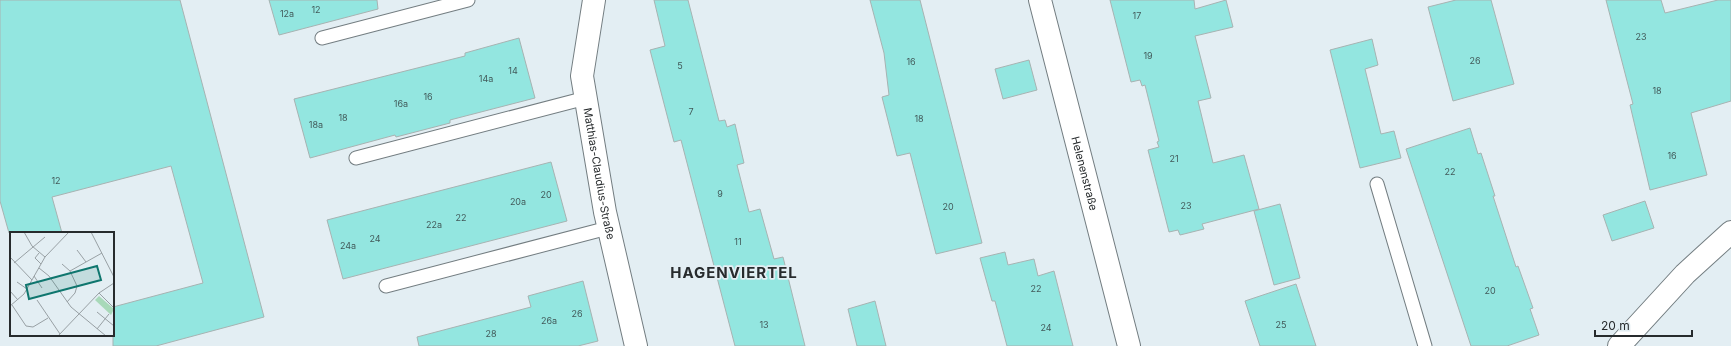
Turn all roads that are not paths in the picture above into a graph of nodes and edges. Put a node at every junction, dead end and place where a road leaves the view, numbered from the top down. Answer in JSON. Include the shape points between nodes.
{"nodes":[{"id":1,"x":468,"y":0,"type":"edge"},
{"id":2,"x":594,"y":0,"type":"edge"},
{"id":3,"x":1040,"y":0,"type":"edge"},
{"id":4,"x":322,"y":38,"type":"dead end"},
{"id":5,"x":586,"y":98,"type":"junction"},
{"id":6,"x":356,"y":158,"type":"dead end"},
{"id":7,"x":1377,"y":184,"type":"dead end"},
{"id":8,"x":608,"y":228,"type":"junction"},
{"id":9,"x":1731,"y":233,"type":"edge"},
{"id":10,"x":386,"y":286,"type":"dead end"},
{"id":11,"x":636,"y":346,"type":"edge"},
{"id":12,"x":1129,"y":346,"type":"edge"},
{"id":13,"x":1424,"y":346,"type":"edge"},
{"id":14,"x":1619,"y":346,"type":"edge"}],
"edges":[{"from":1,"to":4,"type":"lane"},
{"from":2,"to":5,"type":"street","name":"Matthias-Claudius-Straße","via":[[582,76]]},
{"from":3,"to":12,"type":"street","name":"Helenenstraße"},
{"from":5,"to":6,"type":"lane"},
{"from":5,"to":8,"type":"street","name":"Matthias-Claudius-Straße"},
{"from":7,"to":13,"type":"lane"},
{"from":8,"to":10,"type":"lane"},
{"from":8,"to":11,"type":"street","name":"Matthias-Claudius-Straße"},
{"from":9,"to":14,"type":"street","via":[[1685,274]]}]}
